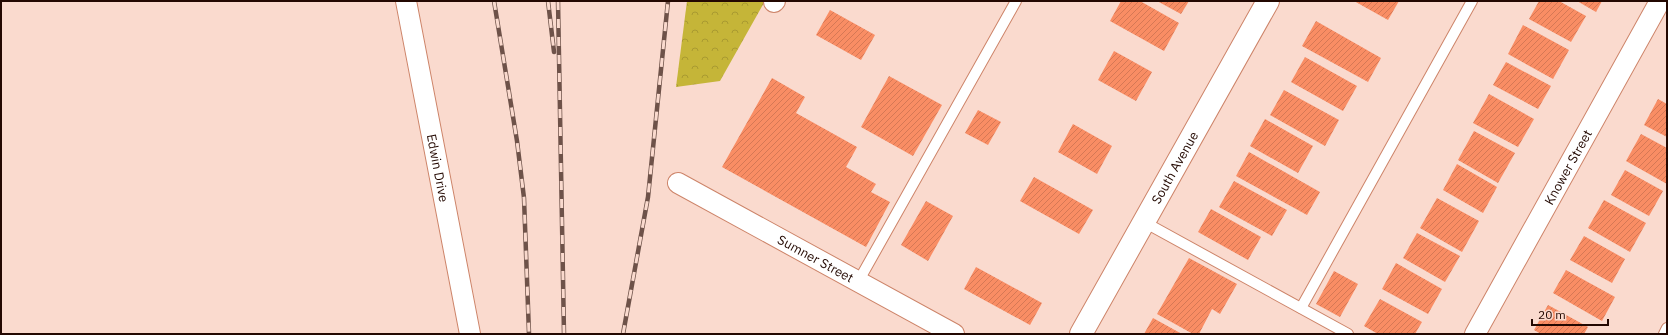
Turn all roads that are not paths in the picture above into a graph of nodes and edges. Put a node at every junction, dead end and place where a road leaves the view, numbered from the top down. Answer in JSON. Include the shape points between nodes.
{"nodes":[{"id":1,"x":406,"y":1,"type":"edge"},
{"id":2,"x":1016,"y":1,"type":"edge"},
{"id":3,"x":1268,"y":1,"type":"edge"},
{"id":4,"x":1472,"y":1,"type":"edge"},
{"id":5,"x":1660,"y":1,"type":"edge"},
{"id":6,"x":678,"y":183,"type":"dead end"},
{"id":7,"x":1144,"y":222,"type":"junction"},
{"id":8,"x":858,"y":282,"type":"junction"},
{"id":9,"x":1301,"y":308,"type":"junction"},
{"id":10,"x":1667,"y":328,"type":"edge"},
{"id":11,"x":470,"y":334,"type":"edge"},
{"id":12,"x":954,"y":334,"type":"edge"},
{"id":13,"x":1081,"y":334,"type":"edge"},
{"id":14,"x":1348,"y":334,"type":"edge"},
{"id":15,"x":1475,"y":334,"type":"edge"},
{"id":16,"x":1664,"y":334,"type":"edge"}],
"edges":[{"from":1,"to":11,"type":"street","name":"Edwin Drive"},
{"from":2,"to":8,"type":"lane"},
{"from":3,"to":7,"type":"street","name":"South Avenue"},
{"from":4,"to":9,"type":"lane"},
{"from":5,"to":15,"type":"street","name":"Knower Street"},
{"from":6,"to":8,"type":"street","name":"Sumner Street"},
{"from":7,"to":9,"type":"lane"},
{"from":7,"to":13,"type":"street","name":"South Avenue"},
{"from":8,"to":12,"type":"street","name":"Sumner Street"},
{"from":9,"to":14,"type":"lane"},
{"from":10,"to":16,"type":"lane"}]}
